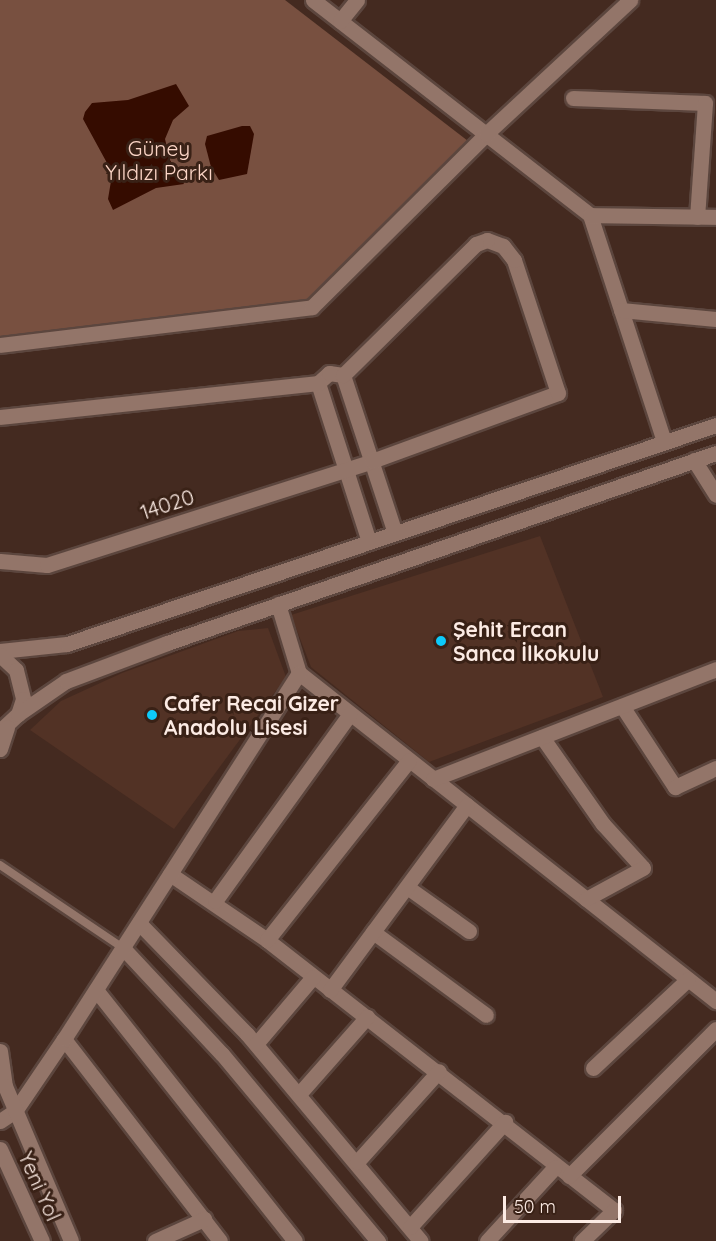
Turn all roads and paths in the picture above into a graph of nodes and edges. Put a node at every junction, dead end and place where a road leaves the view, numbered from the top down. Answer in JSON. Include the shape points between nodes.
{"nodes":[{"id":1,"x":313,"y":0,"type":"edge"},
{"id":2,"x":357,"y":0,"type":"edge"},
{"id":3,"x":630,"y":0,"type":"edge"},
{"id":4,"x":340,"y":21,"type":"junction"},
{"id":5,"x":573,"y":98,"type":"dead end"},
{"id":6,"x":486,"y":134,"type":"junction"},
{"id":7,"x":590,"y":215,"type":"junction"},
{"id":8,"x":697,"y":217,"type":"junction"},
{"id":9,"x":716,"y":218,"type":"edge"},
{"id":10,"x":621,"y":310,"type":"junction"},
{"id":11,"x":716,"y":319,"type":"edge"},
{"id":12,"x":0,"y":345,"type":"edge"},
{"id":13,"x":344,"y":375,"type":"junction"},
{"id":14,"x":318,"y":382,"type":"junction"},
{"id":15,"x":0,"y":417,"type":"edge"},
{"id":16,"x":716,"y":424,"type":"edge"},
{"id":17,"x":664,"y":442,"type":"junction"},
{"id":18,"x":716,"y":453,"type":"edge"},
{"id":19,"x":694,"y":460,"type":"junction"},
{"id":20,"x":372,"y":461,"type":"junction"},
{"id":21,"x":346,"y":468,"type":"junction"},
{"id":22,"x":716,"y":495,"type":"edge"},
{"id":23,"x":395,"y":533,"type":"junction"},
{"id":24,"x":369,"y":542,"type":"junction"},
{"id":25,"x":0,"y":561,"type":"edge"},
{"id":26,"x":278,"y":604,"type":"junction"},
{"id":27,"x":0,"y":653,"type":"edge"},
{"id":28,"x":716,"y":669,"type":"edge"},
{"id":29,"x":298,"y":673,"type":"junction"},
{"id":30,"x":622,"y":706,"type":"junction"},
{"id":31,"x":18,"y":714,"type":"junction"},
{"id":32,"x":350,"y":714,"type":"junction"},
{"id":33,"x":4,"y":729,"type":"edge"},
{"id":34,"x":542,"y":737,"type":"junction"},
{"id":35,"x":0,"y":749,"type":"edge"},
{"id":36,"x":409,"y":760,"type":"junction"},
{"id":37,"x":716,"y":768,"type":"edge"},
{"id":38,"x":433,"y":779,"type":"junction"},
{"id":39,"x":467,"y":805,"type":"junction"},
{"id":40,"x":0,"y":865,"type":"edge"},
{"id":41,"x":170,"y":874,"type":"junction"},
{"id":42,"x":406,"y":887,"type":"junction"},
{"id":43,"x":586,"y":899,"type":"junction"},
{"id":44,"x":215,"y":901,"type":"junction"},
{"id":45,"x":139,"y":923,"type":"junction"},
{"id":46,"x":469,"y":931,"type":"dead end"},
{"id":47,"x":373,"y":932,"type":"junction"},
{"id":48,"x":267,"y":940,"type":"junction"},
{"id":49,"x":123,"y":948,"type":"junction"},
{"id":50,"x":312,"y":977,"type":"junction"},
{"id":51,"x":688,"y":979,"type":"junction"},
{"id":52,"x":96,"y":990,"type":"junction"},
{"id":53,"x":330,"y":990,"type":"junction"},
{"id":54,"x":716,"y":1001,"type":"edge"},
{"id":55,"x":486,"y":1015,"type":"dead end"},
{"id":56,"x":367,"y":1017,"type":"junction"},
{"id":57,"x":716,"y":1029,"type":"edge"},
{"id":58,"x":64,"y":1039,"type":"junction"},
{"id":59,"x":256,"y":1044,"type":"junction"},
{"id":60,"x":0,"y":1051,"type":"edge"},
{"id":61,"x":593,"y":1068,"type":"dead end"},
{"id":62,"x":439,"y":1071,"type":"junction"},
{"id":63,"x":299,"y":1094,"type":"junction"},
{"id":64,"x":15,"y":1111,"type":"junction"},
{"id":65,"x":0,"y":1121,"type":"edge"},
{"id":66,"x":504,"y":1122,"type":"junction"},
{"id":67,"x":0,"y":1149,"type":"edge"},
{"id":68,"x":357,"y":1162,"type":"junction"},
{"id":69,"x":555,"y":1167,"type":"junction"},
{"id":70,"x":569,"y":1176,"type":"junction"},
{"id":71,"x":204,"y":1219,"type":"junction"},
{"id":72,"x":410,"y":1227,"type":"junction"},
{"id":73,"x":42,"y":1241,"type":"edge"},
{"id":74,"x":71,"y":1241,"type":"edge"},
{"id":75,"x":154,"y":1241,"type":"edge"},
{"id":76,"x":220,"y":1241,"type":"edge"},
{"id":77,"x":295,"y":1241,"type":"edge"},
{"id":78,"x":378,"y":1241,"type":"edge"},
{"id":79,"x":421,"y":1241,"type":"edge"},
{"id":80,"x":487,"y":1241,"type":"edge"},
{"id":81,"x":582,"y":1241,"type":"edge"}],
"edges":[{"from":1,"to":4,"type":"street"},
{"from":2,"to":4,"type":"street"},
{"from":3,"to":6,"type":"street"},
{"from":4,"to":6,"type":"street"},
{"from":5,"to":8,"type":"street","via":[[705,103]]},
{"from":6,"to":7,"type":"street"},
{"from":6,"to":12,"type":"street","via":[[312,307]]},
{"from":7,"to":8,"type":"street"},
{"from":7,"to":10,"type":"street"},
{"from":8,"to":9,"type":"street"},
{"from":10,"to":11,"type":"street"},
{"from":10,"to":17,"type":"street"},
{"from":13,"to":14,"type":"street","via":[[329,373]]},
{"from":13,"to":20,"type":"street"},
{"from":13,"to":20,"type":"street","name":"14020","via":[[476,244],[487,240],[503,246],[514,260],[558,393]]},
{"from":14,"to":15,"type":"street"},
{"from":14,"to":21,"type":"street"},
{"from":16,"to":17,"type":"street"},
{"from":17,"to":23,"type":"street"},
{"from":18,"to":19,"type":"street"},
{"from":19,"to":22,"type":"street"},
{"from":19,"to":26,"type":"street"},
{"from":20,"to":21,"type":"street","name":"14020"},
{"from":20,"to":23,"type":"street"},
{"from":21,"to":24,"type":"street"},
{"from":21,"to":25,"type":"street","name":"14020","via":[[47,565]]},
{"from":23,"to":24,"type":"street"},
{"from":24,"to":27,"type":"street","via":[[67,644]]},
{"from":26,"to":29,"type":"street"},
{"from":26,"to":31,"type":"street","via":[[66,681]]},
{"from":27,"to":31,"type":"street","via":[[16,670],[22,684]]},
{"from":28,"to":30,"type":"street"},
{"from":29,"to":32,"type":"street"},
{"from":29,"to":41,"type":"street"},
{"from":30,"to":34,"type":"street"},
{"from":30,"to":37,"type":"street","via":[[675,787]]},
{"from":31,"to":33,"type":"street"},
{"from":32,"to":36,"type":"street"},
{"from":32,"to":44,"type":"street"},
{"from":33,"to":35,"type":"street"},
{"from":34,"to":38,"type":"street"},
{"from":34,"to":43,"type":"street","via":[[603,824],[643,868]]},
{"from":36,"to":38,"type":"street"},
{"from":36,"to":48,"type":"street"},
{"from":38,"to":39,"type":"street"},
{"from":39,"to":42,"type":"street"},
{"from":39,"to":43,"type":"street"},
{"from":40,"to":49,"type":"lane"},
{"from":41,"to":44,"type":"street"},
{"from":41,"to":45,"type":"street"},
{"from":42,"to":46,"type":"street"},
{"from":42,"to":47,"type":"street"},
{"from":43,"to":51,"type":"street"},
{"from":44,"to":48,"type":"street"},
{"from":45,"to":49,"type":"street"},
{"from":45,"to":59,"type":"street"},
{"from":47,"to":53,"type":"street"},
{"from":47,"to":55,"type":"street"},
{"from":48,"to":50,"type":"street"},
{"from":49,"to":52,"type":"street"},
{"from":49,"to":78,"type":"street","via":[[222,1054]]},
{"from":50,"to":53,"type":"street"},
{"from":50,"to":59,"type":"street"},
{"from":51,"to":54,"type":"street"},
{"from":51,"to":61,"type":"street"},
{"from":52,"to":58,"type":"street"},
{"from":52,"to":77,"type":"street"},
{"from":53,"to":56,"type":"street"},
{"from":56,"to":62,"type":"street"},
{"from":56,"to":63,"type":"street"},
{"from":57,"to":70,"type":"street"},
{"from":58,"to":64,"type":"street"},
{"from":58,"to":71,"type":"street"},
{"from":59,"to":63,"type":"street"},
{"from":60,"to":64,"type":"street","via":[[5,1086]]},
{"from":62,"to":66,"type":"street"},
{"from":62,"to":68,"type":"street"},
{"from":63,"to":68,"type":"street"},
{"from":64,"to":65,"type":"street"},
{"from":64,"to":74,"type":"street"},
{"from":66,"to":69,"type":"street"},
{"from":66,"to":72,"type":"street"},
{"from":67,"to":73,"type":"street","name":"Yeni Yol"},
{"from":68,"to":72,"type":"street"},
{"from":69,"to":70,"type":"street"},
{"from":69,"to":80,"type":"street"},
{"from":70,"to":81,"type":"street","via":[[614,1210]]},
{"from":71,"to":75,"type":"street"},
{"from":71,"to":76,"type":"street"},
{"from":72,"to":79,"type":"street"}]}
